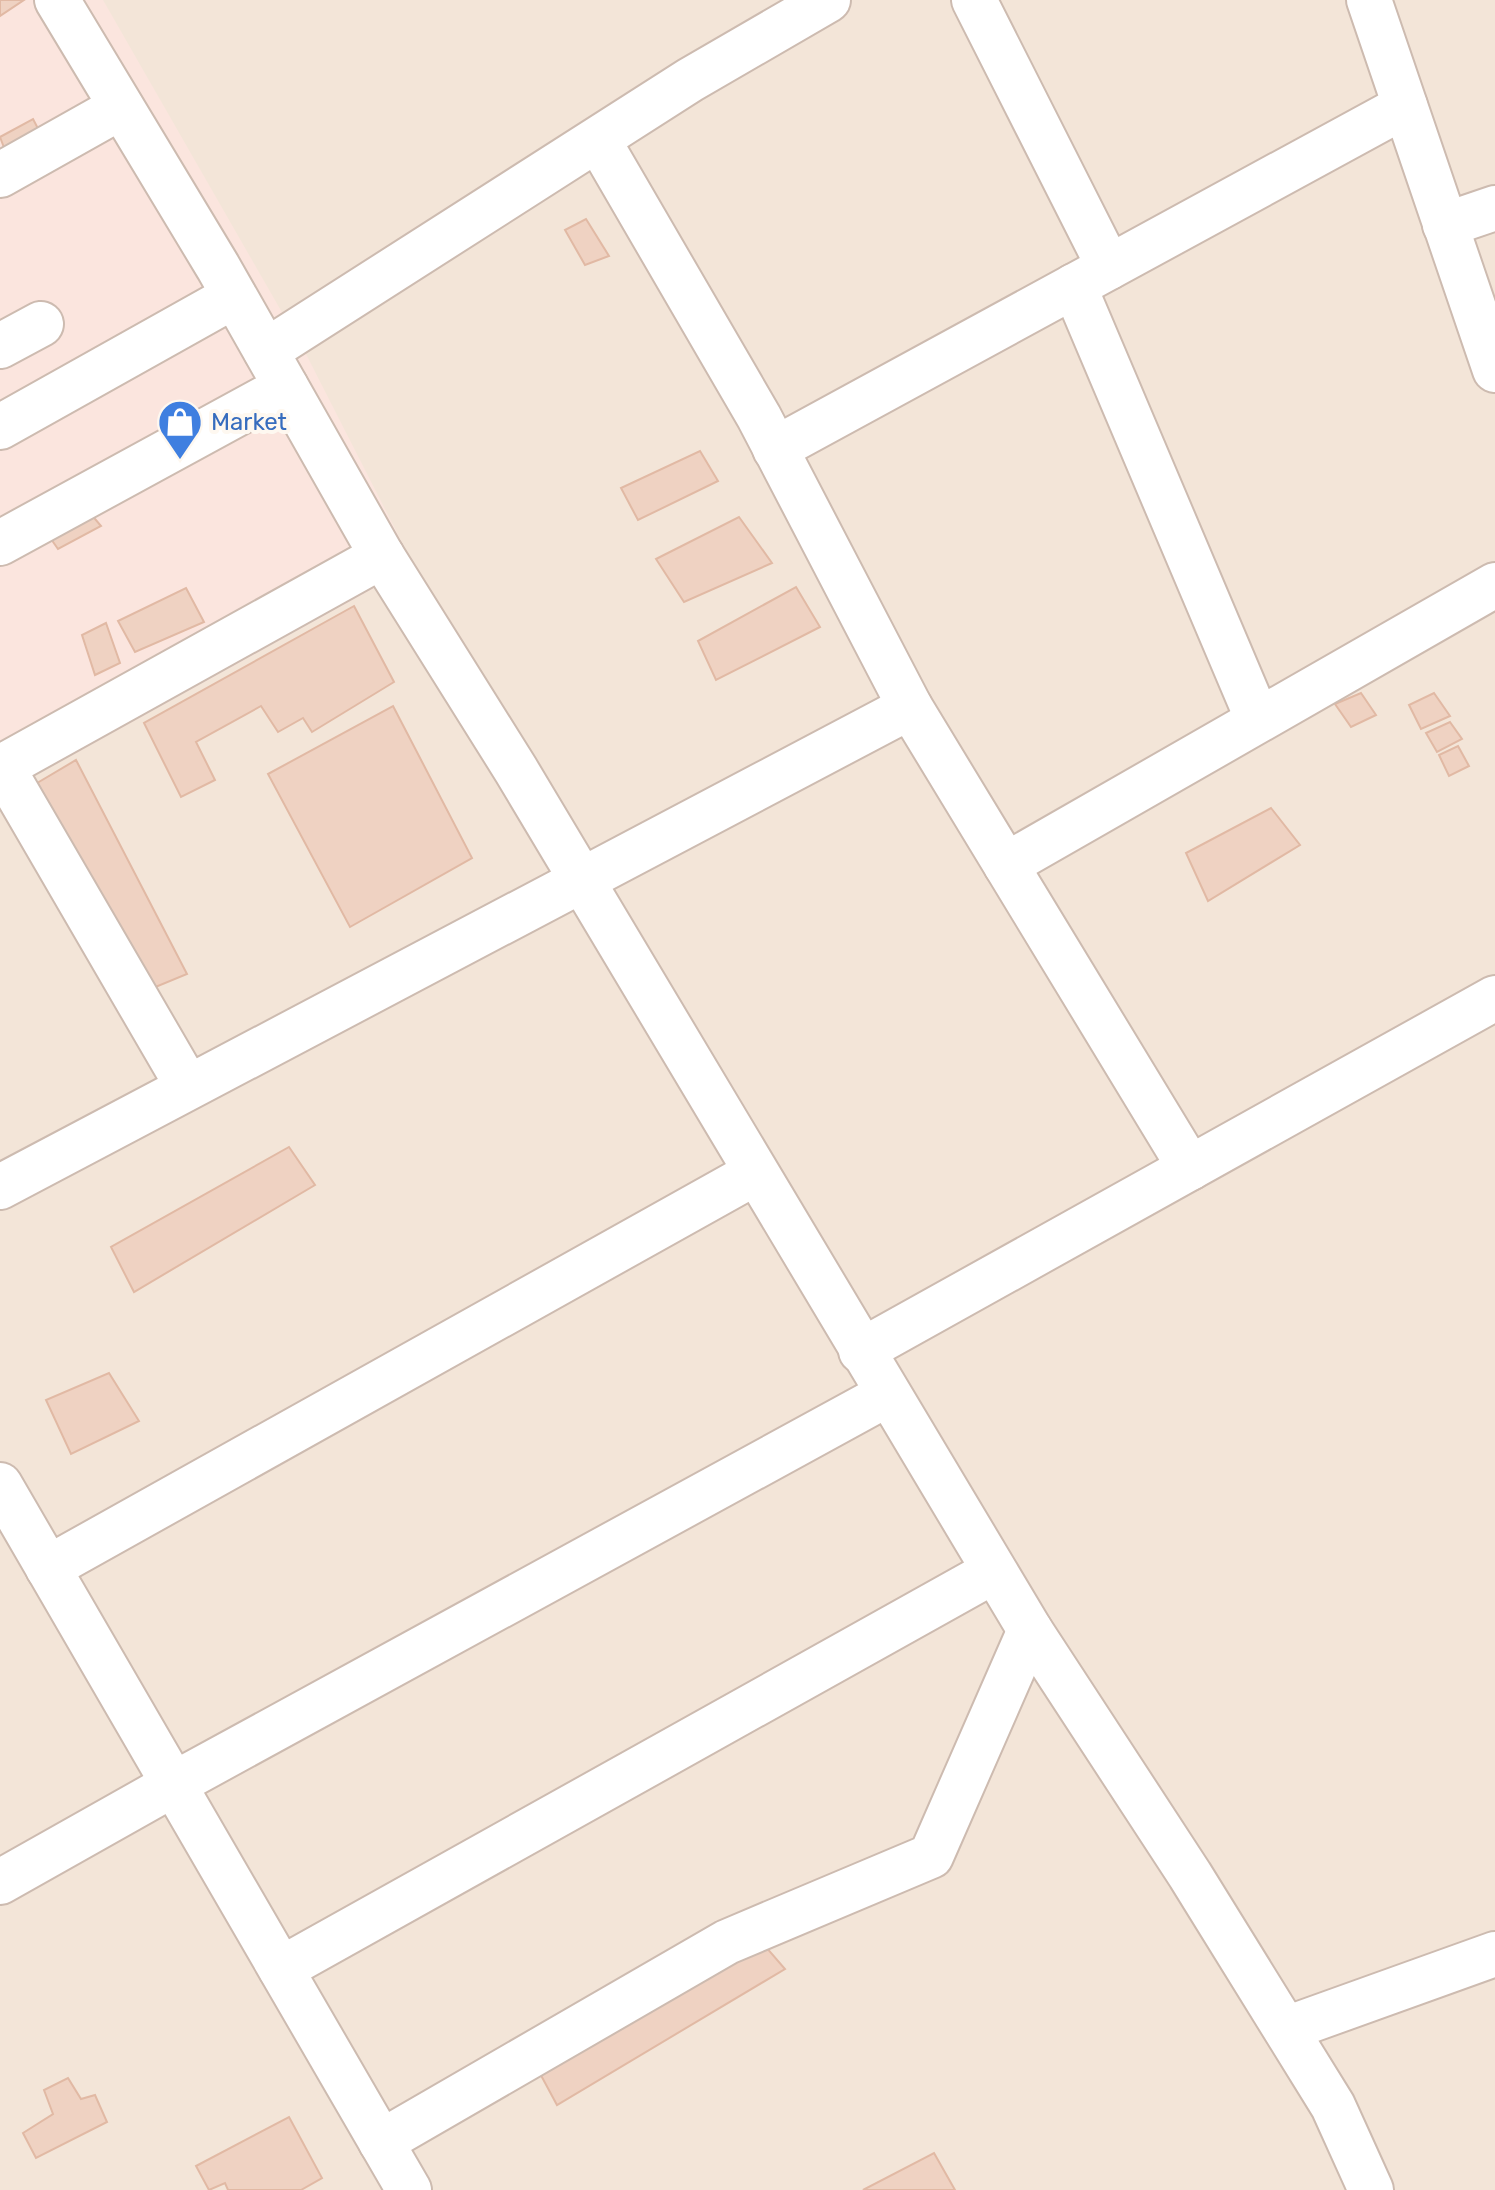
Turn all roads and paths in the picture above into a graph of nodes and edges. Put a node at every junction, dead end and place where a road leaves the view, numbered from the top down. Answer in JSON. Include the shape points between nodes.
{"nodes":[{"id":1,"x":57,"y":0,"type":"edge"},
{"id":2,"x":828,"y":0,"type":"edge"},
{"id":3,"x":974,"y":0,"type":"edge"},
{"id":4,"x":1369,"y":0,"type":"edge"},
{"id":5,"x":1405,"y":106,"type":"junction"},
{"id":6,"x":121,"y":107,"type":"junction"},
{"id":7,"x":598,"y":140,"type":"junction"},
{"id":8,"x":0,"y":175,"type":"edge"},
{"id":9,"x":1495,"y":208,"type":"edge"},
{"id":10,"x":1445,"y":225,"type":"junction"},
{"id":11,"x":1092,"y":277,"type":"junction"},
{"id":12,"x":234,"y":296,"type":"junction"},
{"id":13,"x":41,"y":324,"type":"dead end"},
{"id":14,"x":0,"y":346,"type":"edge"},
{"id":15,"x":276,"y":369,"type":"junction"},
{"id":16,"x":1495,"y":370,"type":"edge"},
{"id":17,"x":0,"y":427,"type":"edge"},
{"id":18,"x":775,"y":449,"type":"junction"},
{"id":19,"x":0,"y":543,"type":"edge"},
{"id":20,"x":382,"y":556,"type":"junction"},
{"id":21,"x":1495,"y":585,"type":"edge"},
{"id":22,"x":910,"y":707,"type":"junction"},
{"id":23,"x":1258,"y":720,"type":"junction"},
{"id":24,"x":1,"y":767,"type":"edge"},
{"id":25,"x":1006,"y":865,"type":"junction"},
{"id":26,"x":580,"y":879,"type":"junction"},
{"id":27,"x":1495,"y":998,"type":"edge"},
{"id":28,"x":188,"y":1087,"type":"junction"},
{"id":29,"x":1190,"y":1168,"type":"junction"},
{"id":30,"x":755,"y":1173,"type":"junction"},
{"id":31,"x":0,"y":1187,"type":"edge"},
{"id":32,"x":861,"y":1351,"type":"junction"},
{"id":33,"x":888,"y":1394,"type":"junction"},
{"id":34,"x":0,"y":1485,"type":"edge"},
{"id":35,"x":48,"y":1568,"type":"junction"},
{"id":36,"x":994,"y":1571,"type":"junction"},
{"id":37,"x":1030,"y":1630,"type":"junction"},
{"id":38,"x":174,"y":1784,"type":"junction"},
{"id":39,"x":0,"y":1882,"type":"edge"},
{"id":40,"x":1495,"y":1954,"type":"edge"},
{"id":41,"x":281,"y":1969,"type":"junction"},
{"id":42,"x":1286,"y":2029,"type":"junction"},
{"id":43,"x":381,"y":2142,"type":"junction"},
{"id":44,"x":1369,"y":2189,"type":"edge"},
{"id":45,"x":409,"y":2190,"type":"edge"}],
"edges":[{"from":1,"to":6,"type":"street"},
{"from":2,"to":7,"type":"street"},
{"from":3,"to":11,"type":"street"},
{"from":4,"to":5,"type":"street"},
{"from":5,"to":10,"type":"street"},
{"from":5,"to":11,"type":"street"},
{"from":6,"to":8,"type":"street"},
{"from":6,"to":12,"type":"street"},
{"from":7,"to":15,"type":"street"},
{"from":7,"to":18,"type":"street"},
{"from":9,"to":10,"type":"street"},
{"from":10,"to":16,"type":"street"},
{"from":11,"to":18,"type":"street"},
{"from":11,"to":23,"type":"street"},
{"from":12,"to":15,"type":"street"},
{"from":12,"to":17,"type":"street"},
{"from":13,"to":14,"type":"street"},
{"from":15,"to":19,"type":"street"},
{"from":15,"to":20,"type":"street"},
{"from":18,"to":22,"type":"street"},
{"from":20,"to":24,"type":"street"},
{"from":20,"to":26,"type":"street"},
{"from":21,"to":23,"type":"street"},
{"from":22,"to":25,"type":"street"},
{"from":22,"to":26,"type":"street"},
{"from":23,"to":25,"type":"street"},
{"from":24,"to":28,"type":"street"},
{"from":25,"to":29,"type":"street"},
{"from":26,"to":28,"type":"street"},
{"from":26,"to":30,"type":"street"},
{"from":27,"to":29,"type":"street"},
{"from":28,"to":31,"type":"street"},
{"from":29,"to":32,"type":"street"},
{"from":30,"to":32,"type":"street"},
{"from":30,"to":35,"type":"street"},
{"from":32,"to":33,"type":"street"},
{"from":33,"to":36,"type":"street"},
{"from":33,"to":38,"type":"street"},
{"from":34,"to":35,"type":"street"},
{"from":35,"to":38,"type":"street"},
{"from":36,"to":37,"type":"street"},
{"from":36,"to":41,"type":"street"},
{"from":37,"to":42,"type":"street"},
{"from":37,"to":43,"type":"street","via":[[931,1856],[727,1942]]},
{"from":38,"to":39,"type":"street"},
{"from":38,"to":41,"type":"street"},
{"from":40,"to":42,"type":"street"},
{"from":41,"to":43,"type":"street"},
{"from":42,"to":44,"type":"street","via":[[1333,2106]]},
{"from":43,"to":45,"type":"street"}]}
